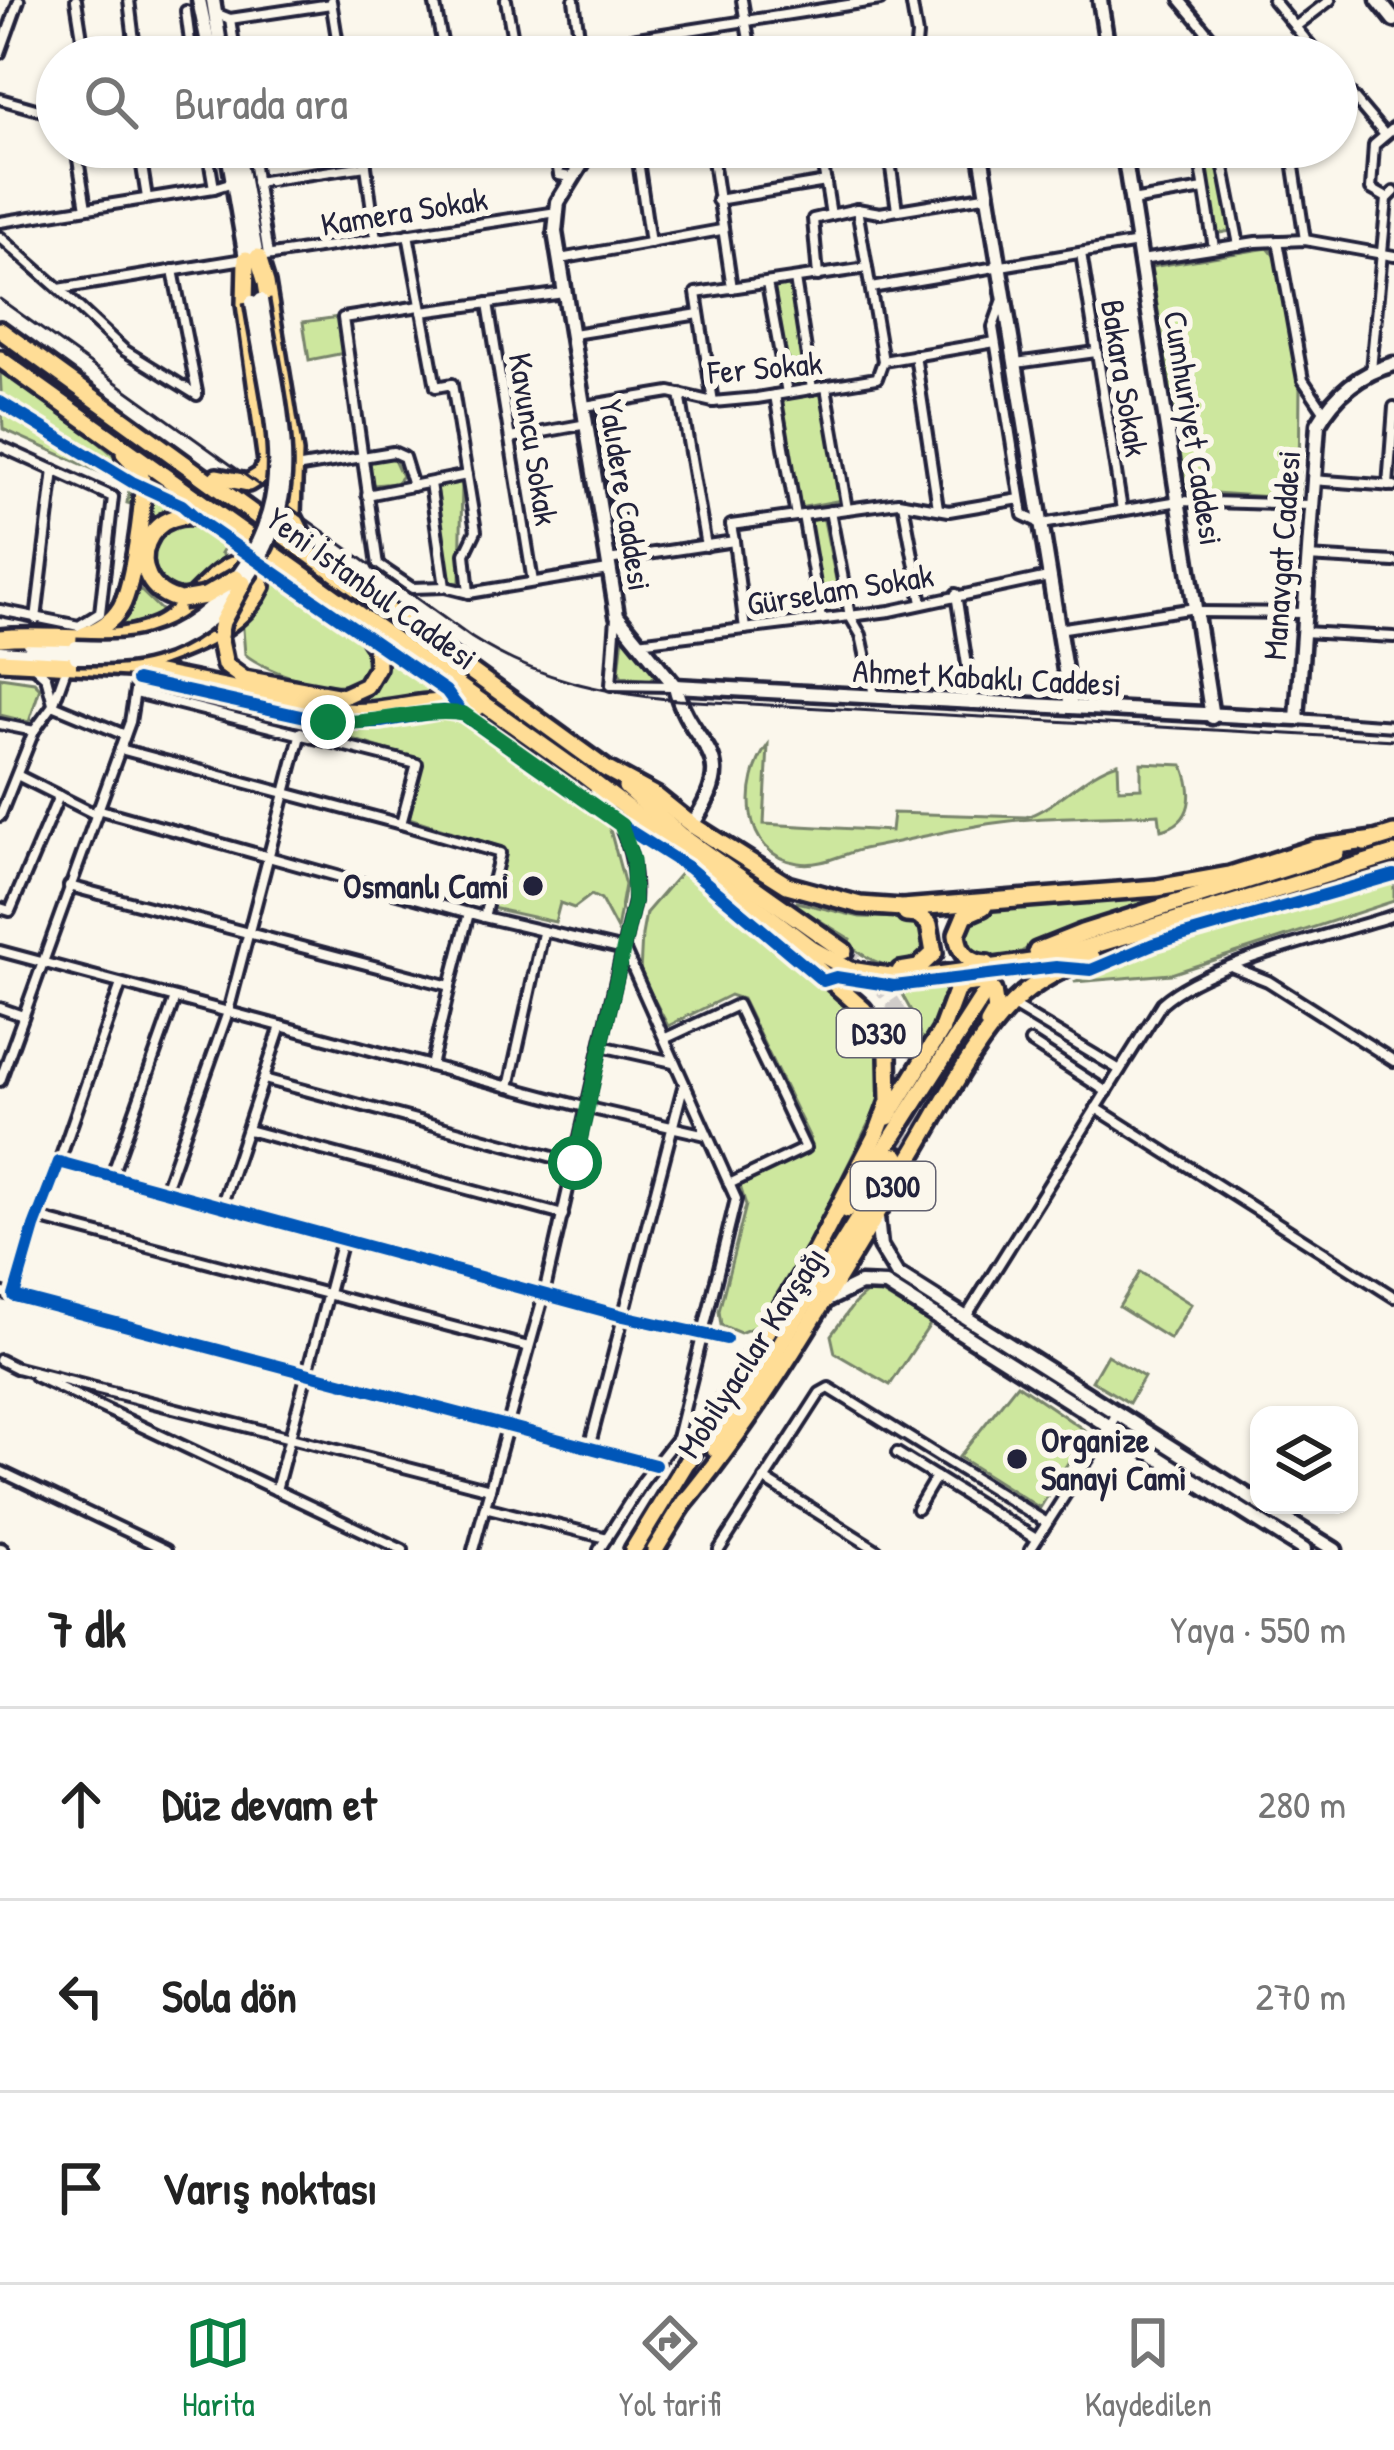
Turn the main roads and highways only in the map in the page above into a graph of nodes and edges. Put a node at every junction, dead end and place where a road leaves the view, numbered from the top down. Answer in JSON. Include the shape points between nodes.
{"nodes":[{"id":1,"x":0,"y":330,"type":"edge"},
{"id":2,"x":0,"y":359,"type":"edge"},
{"id":3,"x":112,"y":436,"type":"junction"},
{"id":4,"x":190,"y":466,"type":"junction"},
{"id":5,"x":266,"y":466,"type":"junction"},
{"id":6,"x":295,"y":467,"type":"junction"},
{"id":7,"x":253,"y":539,"type":"junction"},
{"id":8,"x":326,"y":564,"type":"junction"},
{"id":9,"x":346,"y":607,"type":"junction"},
{"id":10,"x":0,"y":639,"type":"edge"},
{"id":11,"x":72,"y":652,"type":"junction"},
{"id":12,"x":0,"y":657,"type":"edge"},
{"id":13,"x":129,"y":668,"type":"junction"},
{"id":14,"x":497,"y":716,"type":"junction"},
{"id":15,"x":607,"y":769,"type":"junction"},
{"id":16,"x":1394,"y":834,"type":"edge"},
{"id":17,"x":1374,"y":840,"type":"junction"},
{"id":18,"x":1394,"y":854,"type":"edge"},
{"id":19,"x":706,"y":871,"type":"junction"},
{"id":20,"x":1033,"y":898,"type":"junction"},
{"id":21,"x":860,"y":904,"type":"junction"},
{"id":22,"x":1160,"y":928,"type":"junction"},
{"id":23,"x":844,"y":951,"type":"tunnel mouth"},
{"id":24,"x":1033,"y":957,"type":"junction"},
{"id":25,"x":867,"y":973,"type":"junction"},
{"id":26,"x":983,"y":996,"type":"dead end"},
{"id":27,"x":978,"y":1049,"type":"junction"},
{"id":28,"x":897,"y":1156,"type":"tunnel mouth"},
{"id":29,"x":861,"y":1161,"type":"junction"},
{"id":30,"x":815,"y":1252,"type":"junction"},
{"id":31,"x":681,"y":1507,"type":"junction"},
{"id":32,"x":633,"y":1550,"type":"edge"},
{"id":33,"x":656,"y":1550,"type":"edge"}],
"edges":[{"from":1,"to":4,"type":"highway","name":"Yeni İstanbul Caddesi"},
{"from":2,"to":3,"type":"highway","name":"Yeni İstanbul Caddesi","number":"D330"},
{"from":3,"to":7,"type":"highway","name":"Yeni İstanbul Caddesi","number":"D330"},
{"from":3,"to":11,"type":"highway","via":[[143,487],[129,585],[110,621]]},
{"from":4,"to":5,"type":"highway","via":[[242,484]]},
{"from":4,"to":8,"type":"highway","name":"Yeni İstanbul Caddesi"},
{"from":5,"to":6,"type":"highway","via":[[277,476]]},
{"from":5,"to":6,"type":"highway","via":[[245,304],[257,257]]},
{"from":6,"to":8,"type":"highway","via":[[293,521]]},
{"from":7,"to":9,"type":"highway","name":"Yeni İstanbul Caddesi","number":"D330"},
{"from":7,"to":9,"type":"highway","bridge":true,"via":[[179,514],[147,543],[145,568],[159,591],[181,600],[240,580],[219,636],[225,665],[244,679],[351,695],[371,680],[378,660]]},
{"from":8,"to":15,"type":"highway","name":"Yeni İstanbul Caddesi"},
{"from":9,"to":14,"type":"highway","name":"Yeni İstanbul Caddesi","number":"D330"},
{"from":10,"to":11,"type":"highway"},
{"from":11,"to":12,"type":"highway","via":[[31,664]]},
{"from":11,"to":13,"type":"highway"},
{"from":11,"to":13,"type":"highway","via":[[161,624],[231,563],[245,562],[258,574],[256,598],[213,633]]},
{"from":13,"to":14,"type":"highway","via":[[335,710],[450,701]]},
{"from":14,"to":19,"type":"highway","name":"Yeni İstanbul Caddesi","number":"D330"},
{"from":15,"to":21,"type":"highway","via":[[787,885]]},
{"from":15,"to":23,"type":"highway","via":[[681,836]]},
{"from":16,"to":17,"type":"highway"},
{"from":17,"to":20,"type":"highway","via":[[1315,848],[1197,883]]},
{"from":17,"to":24,"type":"highway","via":[[1082,933]]},
{"from":18,"to":22,"type":"highway","number":"D300"},
{"from":19,"to":25,"type":"highway","via":[[812,949]]},
{"from":19,"to":29,"type":"highway","name":"Mobilyacılar Kavşağı","number":"D330","via":[[879,1031],[889,1101]]},
{"from":20,"to":21,"type":"highway"},
{"from":20,"to":24,"type":"highway","via":[[978,908],[957,934],[972,962]]},
{"from":21,"to":25,"type":"highway","via":[[918,915],[934,943],[918,968]]},
{"from":22,"to":24,"type":"highway"},
{"from":22,"to":27,"type":"highway","name":"Mobilyacılar Kavşağı","number":"D300","via":[[1065,968],[1011,1005]]},
{"from":24,"to":25,"type":"highway","via":[[909,979]]},
{"from":26,"to":30,"type":"highway","name":"Mobilyacılar Kavşağı","number":"D300"},
{"from":27,"to":29,"type":"highway","via":[[996,999],[973,982],[956,992],[941,1031]]},
{"from":27,"to":31,"type":"highway","name":"Mobilyacılar Kavşağı","number":"D300","via":[[716,1466]]},
{"from":28,"to":31,"type":"highway","name":"Mobilyacılar Kavşağı"},
{"from":29,"to":30,"type":"highway","name":"Mobilyacılar Kavşağı","number":"D330"},
{"from":30,"to":32,"type":"highway","number":"D330"},
{"from":31,"to":33,"type":"highway"}]}
